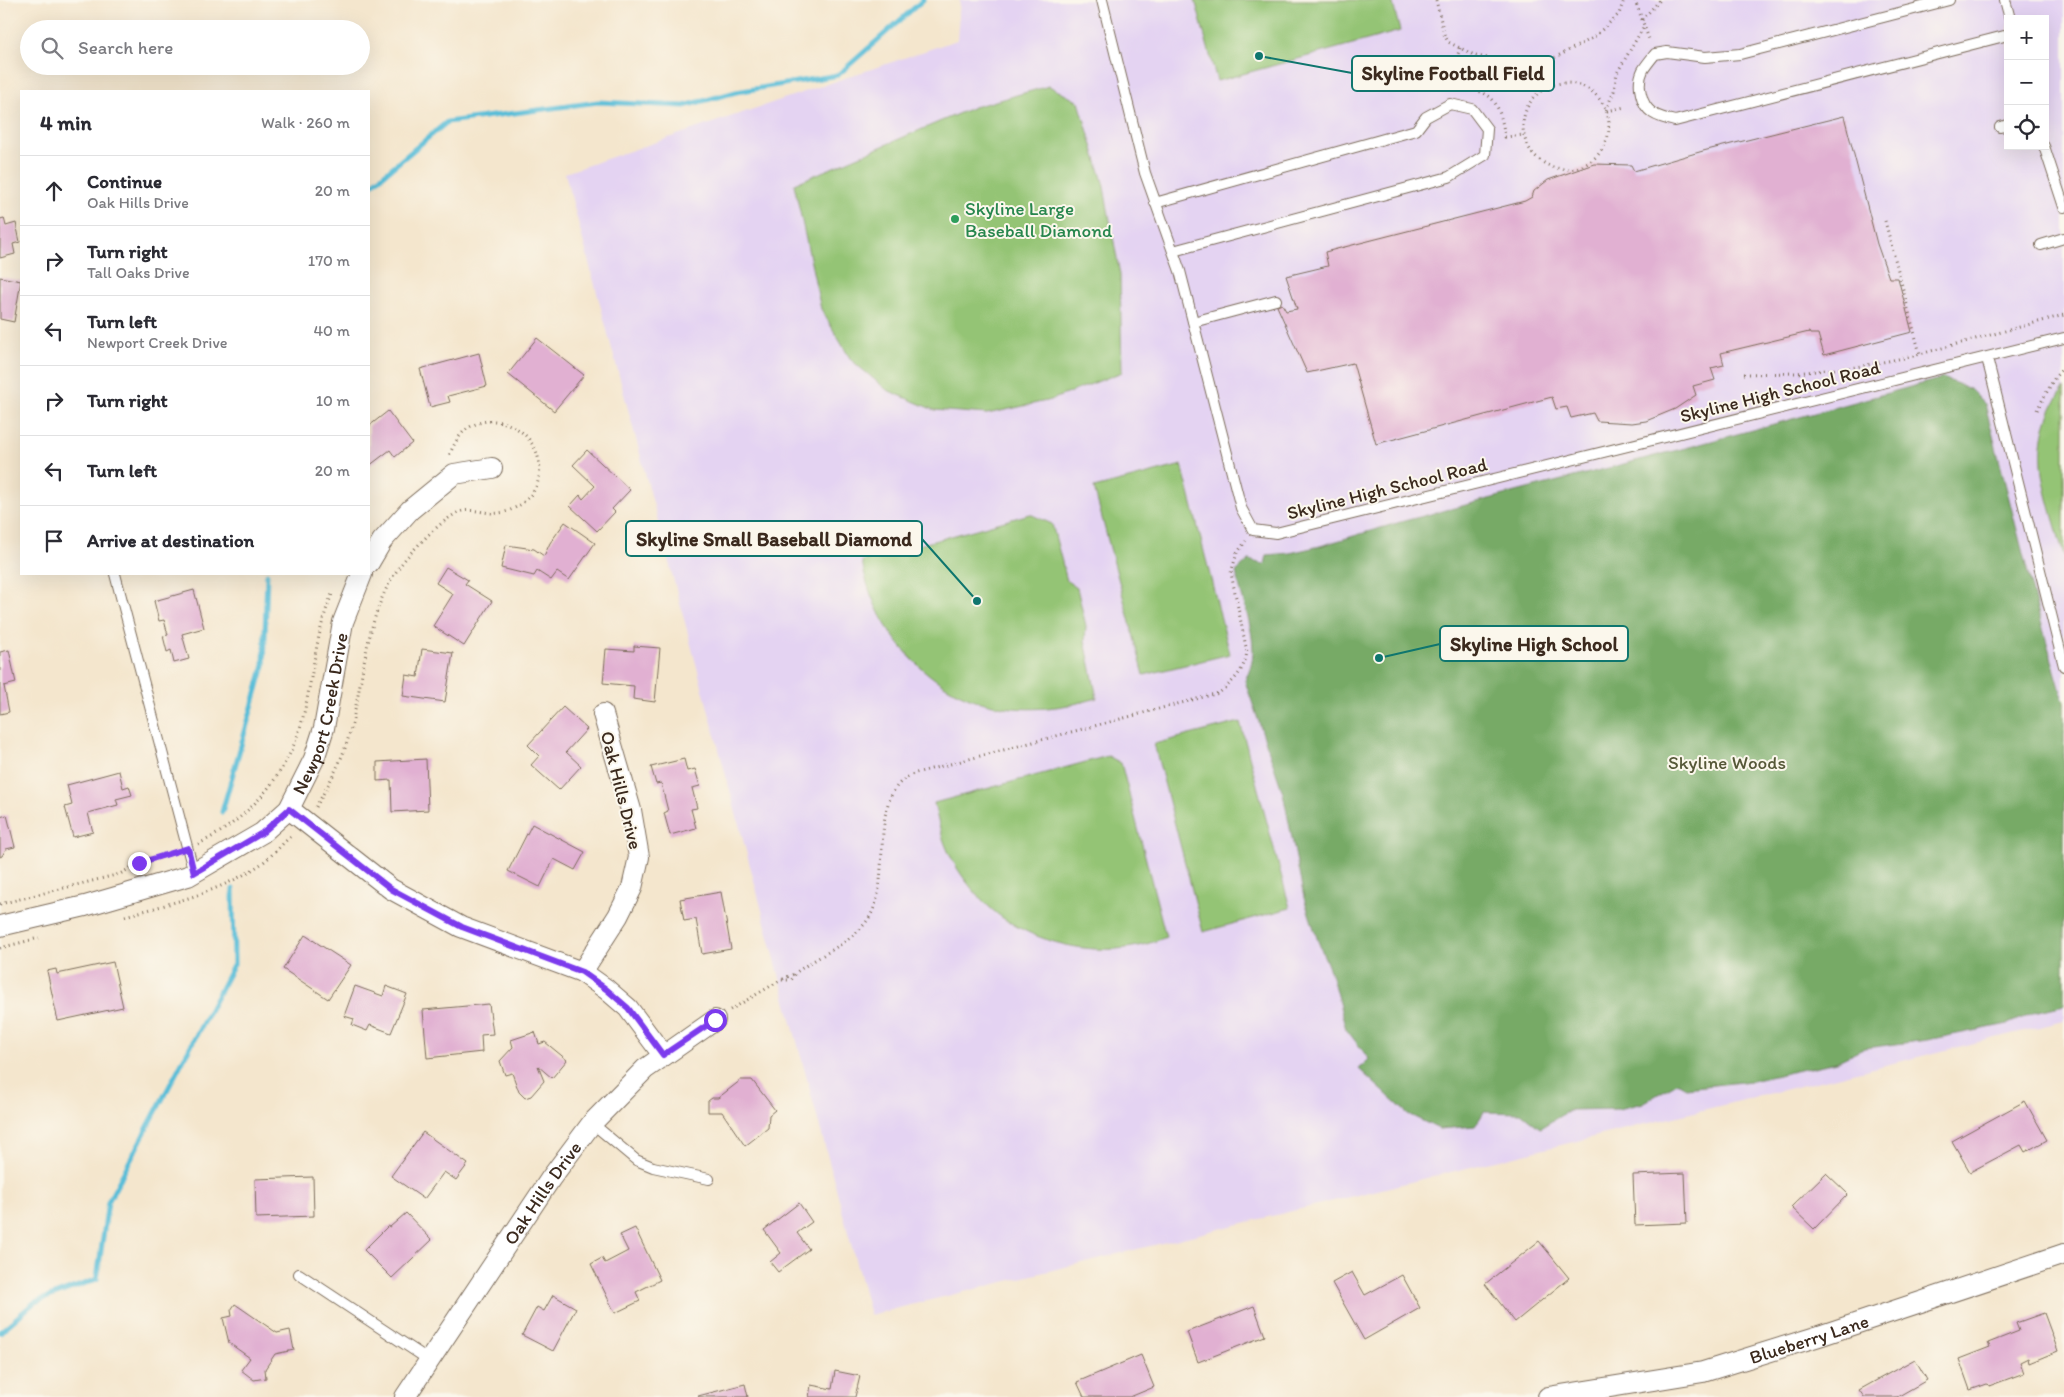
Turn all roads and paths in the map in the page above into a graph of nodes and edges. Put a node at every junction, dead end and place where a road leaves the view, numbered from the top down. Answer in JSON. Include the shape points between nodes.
{"nodes":[{"id":1,"x":1102,"y":0,"type":"edge"},
{"id":2,"x":1436,"y":0,"type":"edge"},
{"id":3,"x":1624,"y":0,"type":"edge"},
{"id":4,"x":1635,"y":0,"type":"edge"},
{"id":5,"x":1660,"y":0,"type":"edge"},
{"id":6,"x":1949,"y":0,"type":"edge"},
{"id":7,"x":2006,"y":0,"type":"edge"},
{"id":8,"x":2009,"y":15,"type":"edge"},
{"id":9,"x":1642,"y":20,"type":"junction"},
{"id":10,"x":1644,"y":26,"type":"junction"},
{"id":11,"x":2004,"y":36,"type":"edge"},
{"id":12,"x":1460,"y":48,"type":"junction"},
{"id":13,"x":1655,"y":54,"type":"junction"},
{"id":14,"x":1544,"y":60,"type":"junction"},
{"id":15,"x":1551,"y":86,"type":"junction"},
{"id":16,"x":1625,"y":107,"type":"dead end"},
{"id":17,"x":1606,"y":111,"type":"junction"},
{"id":18,"x":1524,"y":135,"type":"junction"},
{"id":19,"x":2045,"y":150,"type":"edge"},
{"id":20,"x":1155,"y":203,"type":"junction"},
{"id":21,"x":2064,"y":207,"type":"edge"},
{"id":22,"x":1885,"y":221,"type":"dead end"},
{"id":23,"x":2064,"y":238,"type":"edge"},
{"id":24,"x":2040,"y":246,"type":"dead end"},
{"id":25,"x":1173,"y":251,"type":"junction"},
{"id":26,"x":1276,"y":300,"type":"dead end"},
{"id":27,"x":2064,"y":314,"type":"edge"},
{"id":28,"x":1193,"y":322,"type":"junction"},
{"id":29,"x":2064,"y":338,"type":"edge"},
{"id":30,"x":1920,"y":354,"type":"junction"},
{"id":31,"x":1987,"y":358,"type":"junction"},
{"id":32,"x":2064,"y":367,"type":"edge"},
{"id":33,"x":1744,"y":374,"type":"dead end"},
{"id":34,"x":2037,"y":410,"type":"dead end"},
{"id":35,"x":445,"y":463,"type":"dead end"},
{"id":36,"x":492,"y":468,"type":"dead end"},
{"id":37,"x":1253,"y":530,"type":"junction"},
{"id":38,"x":370,"y":561,"type":"edge"},
{"id":39,"x":114,"y":575,"type":"edge"},
{"id":40,"x":362,"y":575,"type":"edge"},
{"id":41,"x":333,"y":591,"type":"dead end"},
{"id":42,"x":2064,"y":666,"type":"edge"},
{"id":43,"x":603,"y":714,"type":"dead end"},
{"id":44,"x":289,"y":809,"type":"junction"},
{"id":45,"x":314,"y":810,"type":"dead end"},
{"id":46,"x":188,"y":848,"type":"junction"},
{"id":47,"x":194,"y":873,"type":"junction"},
{"id":48,"x":0,"y":904,"type":"edge"},
{"id":49,"x":0,"y":926,"type":"edge"},
{"id":50,"x":582,"y":972,"type":"junction"},
{"id":51,"x":741,"y":1004,"type":"dead end"},
{"id":52,"x":715,"y":1020,"type":"dead end"},
{"id":53,"x":663,"y":1055,"type":"junction"},
{"id":54,"x":592,"y":1123,"type":"junction"},
{"id":55,"x":709,"y":1179,"type":"dead end"},
{"id":56,"x":2064,"y":1254,"type":"edge"},
{"id":57,"x":299,"y":1274,"type":"dead end"},
{"id":58,"x":429,"y":1360,"type":"junction"},
{"id":59,"x":1568,"y":1395,"type":"edge"},
{"id":60,"x":405,"y":1397,"type":"edge"},
{"id":61,"x":1548,"y":1397,"type":"edge"}],
"edges":[{"from":1,"to":20,"type":"lane"},
{"from":2,"to":12,"type":"path","via":[[1448,42]]},
{"from":3,"to":14,"type":"path","via":[[1619,14],[1593,38]]},
{"from":4,"to":9,"type":"path"},
{"from":5,"to":9,"type":"path"},
{"from":6,"to":13,"type":"lane","via":[[1740,54],[1705,57],[1667,52]]},
{"from":7,"to":8,"type":"lane"},
{"from":9,"to":10,"type":"path"},
{"from":10,"to":13,"type":"path"},
{"from":10,"to":17,"type":"path","via":[[1617,72]]},
{"from":11,"to":13,"type":"lane","via":[[1675,122],[1658,118],[1643,104],[1638,84],[1642,71]]},
{"from":12,"to":14,"type":"path","via":[[1476,56],[1519,63]]},
{"from":12,"to":18,"type":"path","via":[[1447,88],[1473,89],[1492,98],[1501,113],[1505,137]]},
{"from":14,"to":15,"type":"path"},
{"from":15,"to":17,"type":"path","via":[[1575,84],[1588,89]]},
{"from":15,"to":18,"type":"path","via":[[1527,107],[1523,120]]},
{"from":16,"to":17,"type":"path"},
{"from":17,"to":18,"type":"path","via":[[1609,124],[1601,151],[1578,167],[1564,169],[1538,159]]},
{"from":19,"to":21,"type":"lane"},
{"from":20,"to":25,"type":"lane"},
{"from":20,"to":25,"type":"lane","via":[[1416,130],[1426,117],[1450,104],[1472,109],[1487,130],[1485,155],[1449,177]]},
{"from":22,"to":30,"type":"path"},
{"from":23,"to":24,"type":"lane"},
{"from":25,"to":28,"type":"lane"},
{"from":26,"to":28,"type":"lane"},
{"from":27,"to":30,"type":"path"},
{"from":28,"to":37,"type":"lane","via":[[1241,508]]},
{"from":29,"to":31,"type":"lane","name":"Skyline High School Road"},
{"from":30,"to":33,"type":"path","via":[[1856,367]]},
{"from":31,"to":37,"type":"lane","name":"Skyline High School Road","via":[[1276,533]]},
{"from":31,"to":42,"type":"lane"},
{"from":32,"to":34,"type":"path"},
{"from":35,"to":45,"type":"path","via":[[467,429],[485,421],[504,423],[518,428],[538,452],[538,484],[525,501],[509,511],[493,514],[467,510],[455,514],[407,558],[385,592],[372,627],[348,739]]},
{"from":36,"to":38,"type":"street","via":[[454,474],[410,510],[382,541]]},
{"from":37,"to":51,"type":"path","via":[[1237,553],[1231,573],[1247,652],[1246,662],[1236,679],[1219,693],[906,778],[897,786],[887,807],[875,905],[866,921],[849,938],[796,972],[791,980],[782,980]]},
{"from":39,"to":46,"type":"lane"},
{"from":40,"to":44,"type":"street","name":"Newport Creek Drive","via":[[343,622],[324,728],[314,759]]},
{"from":41,"to":46,"type":"path","via":[[322,620],[302,722],[280,773],[232,824]]},
{"from":43,"to":50,"type":"street","name":"Oak Hills Drive","via":[[631,810],[639,857],[632,888],[609,932]]},
{"from":44,"to":47,"type":"street","name":"Newport Creek Drive","via":[[262,833]]},
{"from":44,"to":50,"type":"street","via":[[391,889],[462,927]]},
{"from":46,"to":47,"type":"lane"},
{"from":46,"to":48,"type":"path","via":[[139,863],[120,874]]},
{"from":47,"to":49,"type":"street","name":"Newport Creek Drive","via":[[85,906]]},
{"from":50,"to":53,"type":"street","via":[[628,1008]]},
{"from":52,"to":53,"type":"street","name":"Oak Hills Drive"},
{"from":53,"to":54,"type":"street","name":"Oak Hills Drive"},
{"from":54,"to":55,"type":"lane","via":[[636,1160],[653,1168]]},
{"from":54,"to":58,"type":"street","name":"Oak Hills Drive","via":[[551,1178]]},
{"from":56,"to":59,"type":"street","name":"Blueberry Lane","via":[[1703,1372]]},
{"from":57,"to":58,"type":"lane"},
{"from":58,"to":60,"type":"street","name":"Oak Hills Drive"},
{"from":59,"to":61,"type":"street","name":"Blueberry Lane"}]}
